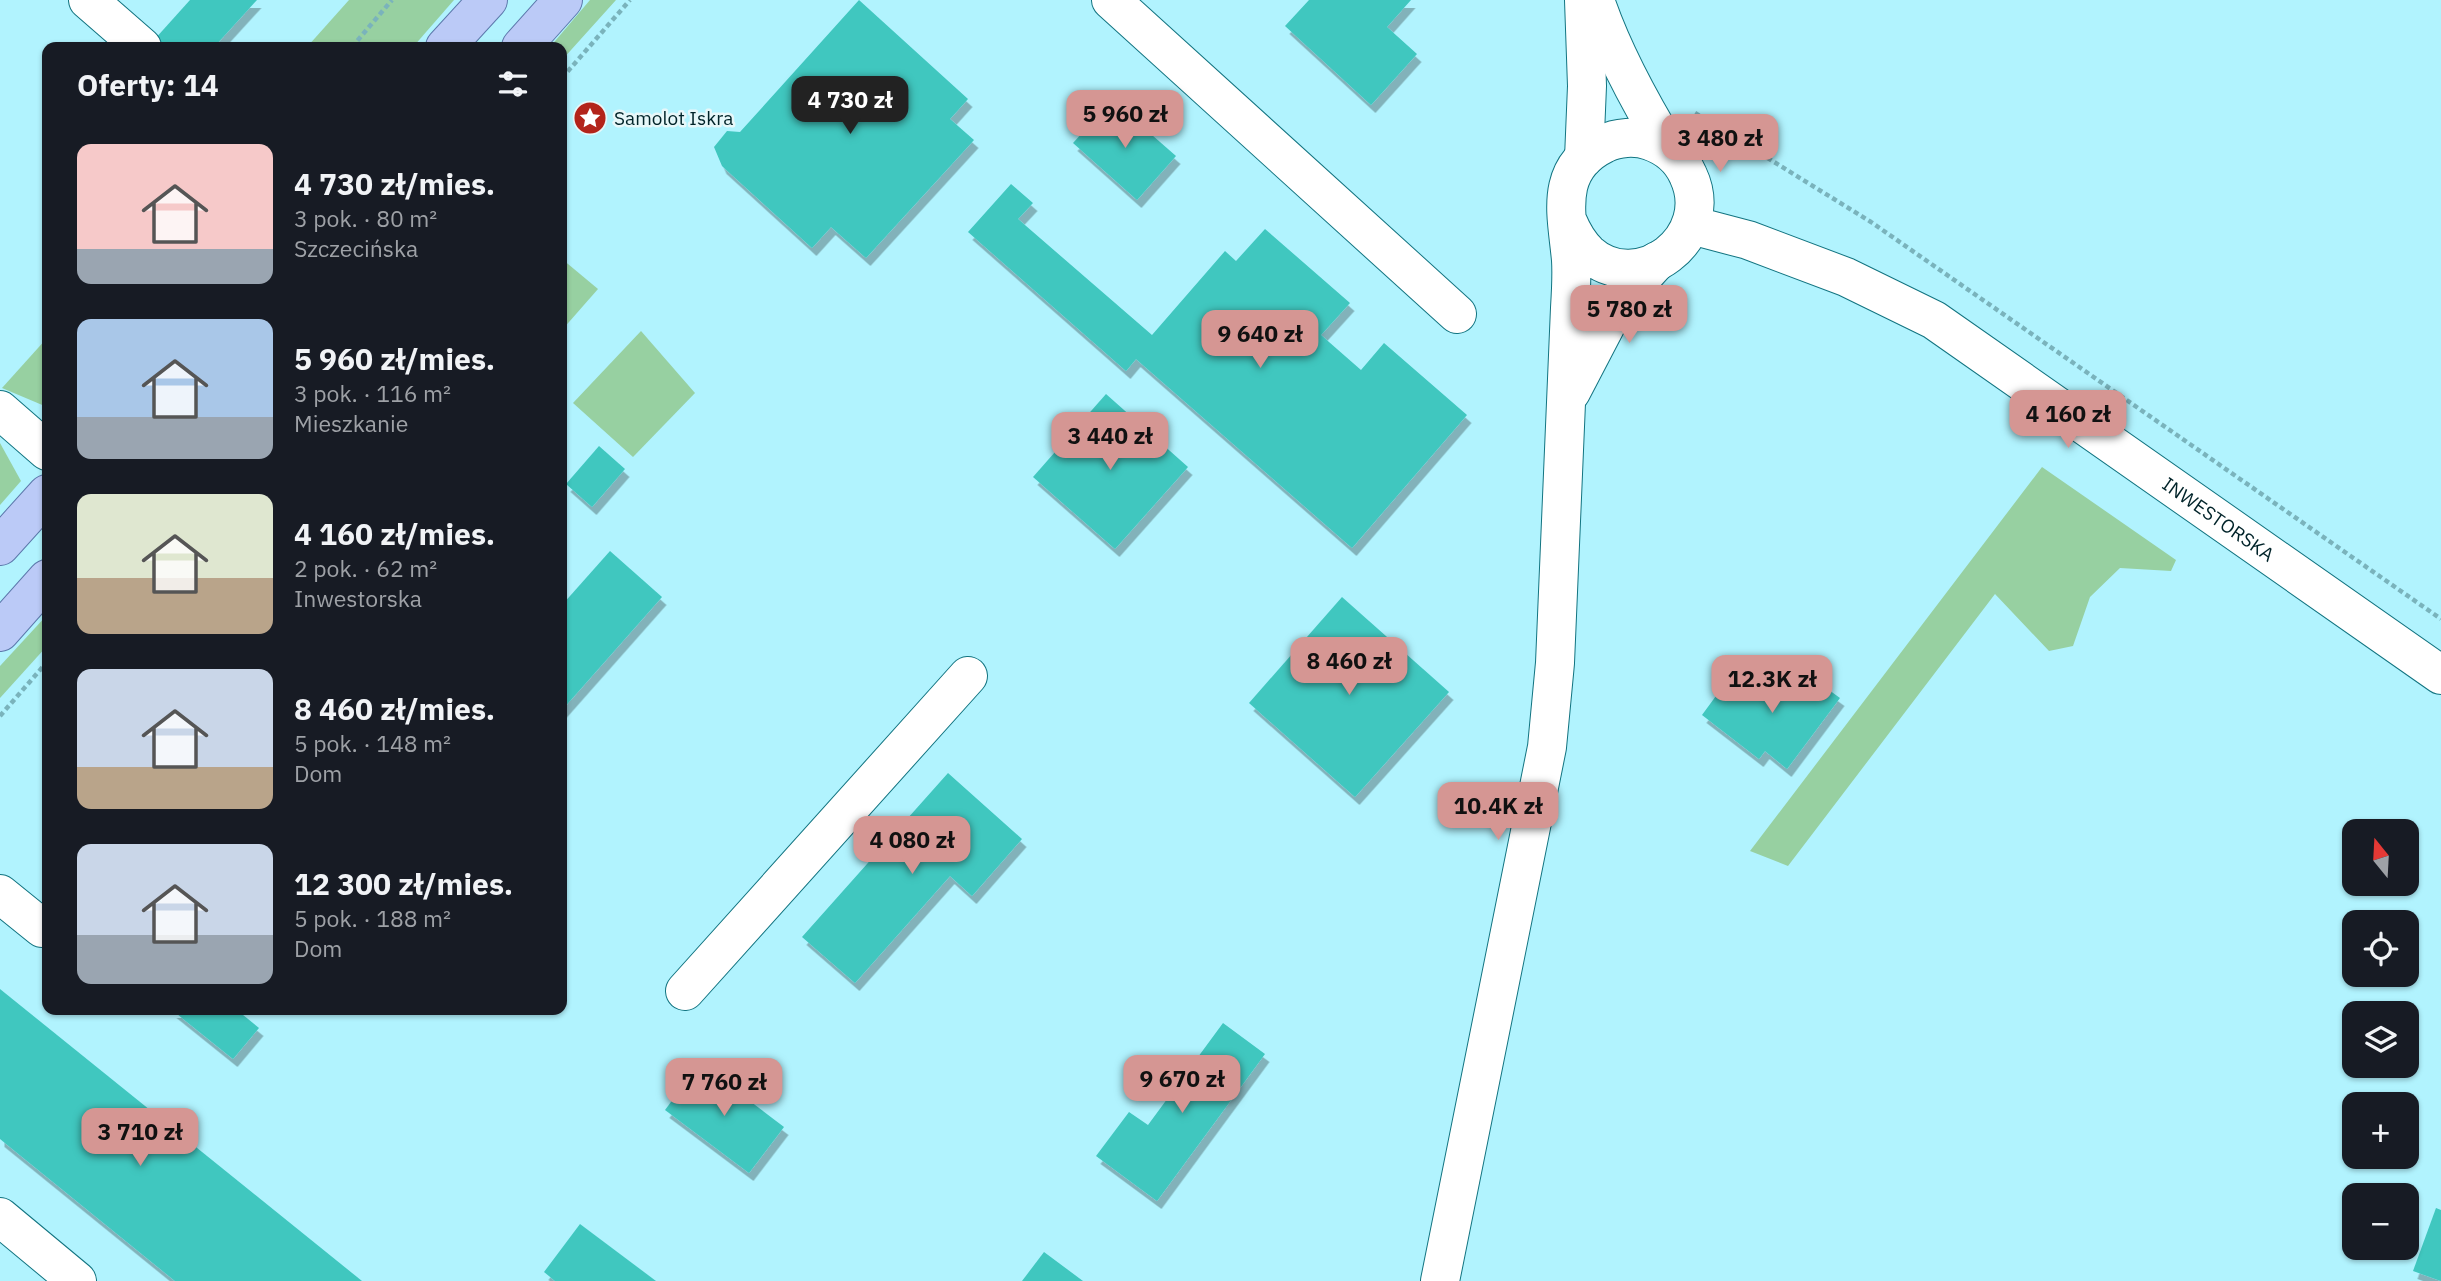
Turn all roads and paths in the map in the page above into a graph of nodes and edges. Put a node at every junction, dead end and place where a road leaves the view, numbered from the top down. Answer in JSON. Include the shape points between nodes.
{"nodes":[{"id":1,"x":88,"y":0,"type":"edge"},
{"id":2,"x":393,"y":0,"type":"edge"},
{"id":3,"x":488,"y":0,"type":"edge"},
{"id":4,"x":563,"y":0,"type":"edge"},
{"id":5,"x":630,"y":0,"type":"edge"},
{"id":6,"x":1111,"y":0,"type":"edge"},
{"id":7,"x":1584,"y":0,"type":"edge"},
{"id":8,"x":1595,"y":0,"type":"edge"},
{"id":9,"x":136,"y":42,"type":"edge"},
{"id":10,"x":356,"y":42,"type":"edge"},
{"id":11,"x":450,"y":42,"type":"edge"},
{"id":12,"x":525,"y":42,"type":"edge"},
{"id":13,"x":567,"y":72,"type":"edge"},
{"id":14,"x":1689,"y":108,"type":"dead end"},
{"id":15,"x":1669,"y":150,"type":"junction"},
{"id":16,"x":1584,"y":158,"type":"junction"},
{"id":17,"x":1568,"y":222,"type":"junction"},
{"id":18,"x":1691,"y":225,"type":"junction"},
{"id":19,"x":1657,"y":261,"type":"junction"},
{"id":20,"x":1457,"y":314,"type":"dead end"},
{"id":21,"x":1565,"y":403,"type":"junction"},
{"id":22,"x":0,"y":410,"type":"edge"},
{"id":23,"x":42,"y":447,"type":"edge"},
{"id":24,"x":42,"y":500,"type":"edge"},
{"id":25,"x":0,"y":546,"type":"edge"},
{"id":26,"x":42,"y":585,"type":"edge"},
{"id":27,"x":2441,"y":619,"type":"edge"},
{"id":28,"x":0,"y":632,"type":"edge"},
{"id":29,"x":42,"y":669,"type":"edge"},
{"id":30,"x":2441,"y":675,"type":"edge"},
{"id":31,"x":968,"y":676,"type":"dead end"},
{"id":32,"x":0,"y":716,"type":"edge"},
{"id":33,"x":0,"y":894,"type":"edge"},
{"id":34,"x":42,"y":928,"type":"dead end"},
{"id":35,"x":685,"y":991,"type":"dead end"},
{"id":36,"x":0,"y":1217,"type":"edge"},
{"id":37,"x":77,"y":1281,"type":"edge"},
{"id":38,"x":1440,"y":1281,"type":"edge"}],
"edges":[{"from":1,"to":9,"type":"street"},
{"from":2,"to":10,"type":"path"},
{"from":3,"to":11,"type":"main road"},
{"from":4,"to":12,"type":"main road"},
{"from":5,"to":13,"type":"path"},
{"from":6,"to":20,"type":"street"},
{"from":7,"to":16,"type":"street"},
{"from":8,"to":15,"type":"street"},
{"from":14,"to":27,"type":"path","via":[[1871,222]]},
{"from":15,"to":16,"type":"street","via":[[1628,138],[1608,142]]},
{"from":15,"to":18,"type":"street","via":[[1684,165],[1693,185]]},
{"from":16,"to":17,"type":"street","via":[[1568,184],[1564,203]]},
{"from":17,"to":19,"type":"street","via":[[1590,255],[1608,264],[1628,268]]},
{"from":17,"to":21,"type":"street","via":[[1571,266]]},
{"from":18,"to":19,"type":"street","via":[[1681,243]]},
{"from":18,"to":30,"type":"street","name":"INWESTORSKA","via":[[1748,240],[1846,277],[1934,320]]},
{"from":19,"to":21,"type":"street","via":[[1607,323]]},
{"from":21,"to":38,"type":"street","via":[[1555,663],[1547,747]]},
{"from":22,"to":23,"type":"street"},
{"from":24,"to":25,"type":"main road"},
{"from":26,"to":28,"type":"main road"},
{"from":29,"to":32,"type":"path"},
{"from":31,"to":35,"type":"street"},
{"from":33,"to":34,"type":"street"},
{"from":36,"to":37,"type":"street"}]}
